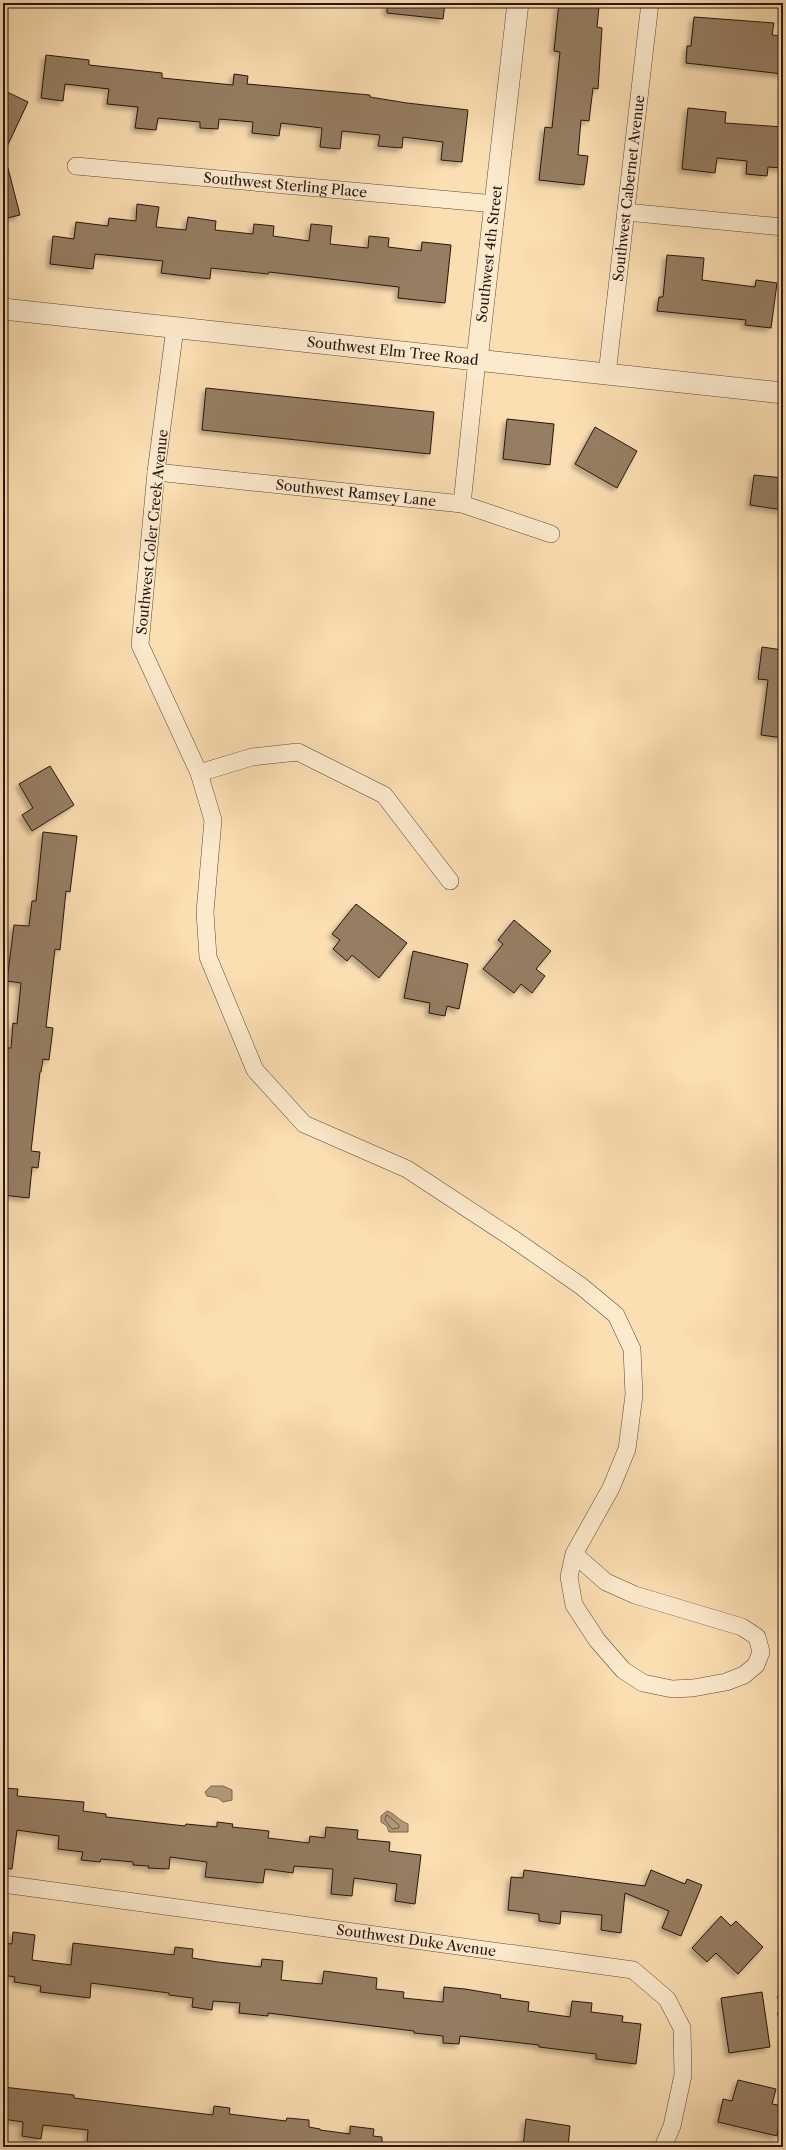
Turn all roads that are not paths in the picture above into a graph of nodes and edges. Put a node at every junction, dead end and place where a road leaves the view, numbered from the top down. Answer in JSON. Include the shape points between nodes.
{"nodes":[{"id":1,"x":518,"y":3,"type":"edge"},
{"id":2,"x":650,"y":3,"type":"edge"},
{"id":3,"x":76,"y":166,"type":"dead end"},
{"id":4,"x":495,"y":204,"type":"junction"},
{"id":5,"x":626,"y":212,"type":"junction"},
{"id":6,"x":783,"y":227,"type":"edge"},
{"id":7,"x":3,"y":309,"type":"edge"},
{"id":8,"x":175,"y":328,"type":"junction"},
{"id":9,"x":477,"y":360,"type":"junction"},
{"id":10,"x":607,"y":374,"type":"junction"},
{"id":11,"x":783,"y":393,"type":"edge"},
{"id":12,"x":156,"y":472,"type":"junction"},
{"id":13,"x":462,"y":504,"type":"junction"},
{"id":14,"x":551,"y":534,"type":"dead end"},
{"id":15,"x":199,"y":773,"type":"junction"},
{"id":16,"x":450,"y":881,"type":"dead end"},
{"id":17,"x":574,"y":1554,"type":"junction"},
{"id":18,"x":3,"y":1884,"type":"edge"},
{"id":19,"x":663,"y":2147,"type":"edge"}],
"edges":[{"from":1,"to":4,"type":"street","name":"Southwest 4th Street"},
{"from":2,"to":5,"type":"street","name":"Southwest Cabernet Avenue"},
{"from":3,"to":4,"type":"street","name":"Southwest Sterling Place"},
{"from":4,"to":9,"type":"street","name":"Southwest 4th Street"},
{"from":5,"to":6,"type":"street"},
{"from":5,"to":10,"type":"street","name":"Southwest Cabernet Avenue"},
{"from":7,"to":8,"type":"street","name":"Southwest Elm Tree Road"},
{"from":8,"to":9,"type":"street","name":"Southwest Elm Tree Road"},
{"from":8,"to":12,"type":"street","name":"Southwest Coler Creek Avenue"},
{"from":9,"to":10,"type":"street","name":"Southwest Elm Tree Road"},
{"from":9,"to":13,"type":"street","name":"Southwest 4th Street"},
{"from":10,"to":11,"type":"street","name":"Southwest Elm Tree Road"},
{"from":12,"to":13,"type":"street","name":"Southwest Ramsey Lane"},
{"from":12,"to":15,"type":"street","name":"Southwest Coler Creek Avenue","via":[[140,645]]},
{"from":13,"to":14,"type":"street","name":"Southwest Ramsey Lane"},
{"from":15,"to":16,"type":"street","via":[[252,757],[298,752],[384,795]]},
{"from":15,"to":17,"type":"street","name":"Southwest Coler Creek Avenue","via":[[213,820],[205,912],[208,957],[255,1070],[304,1124],[407,1169],[581,1286],[616,1315],[620,1322],[632,1349],[634,1395],[627,1449],[610,1488]]},
{"from":17,"to":17,"type":"street","name":"Southwest Coler Creek Avenue","via":[[569,1577],[574,1605],[597,1640],[624,1670],[643,1683],[672,1689],[693,1688],[726,1682],[744,1675],[756,1666],[761,1652],[757,1637],[742,1627],[635,1595],[606,1582]]},
{"from":18,"to":19,"type":"street","name":"Southwest Duke Avenue","via":[[633,1970],[667,2000],[682,2028],[683,2075],[672,2126]]}]}
